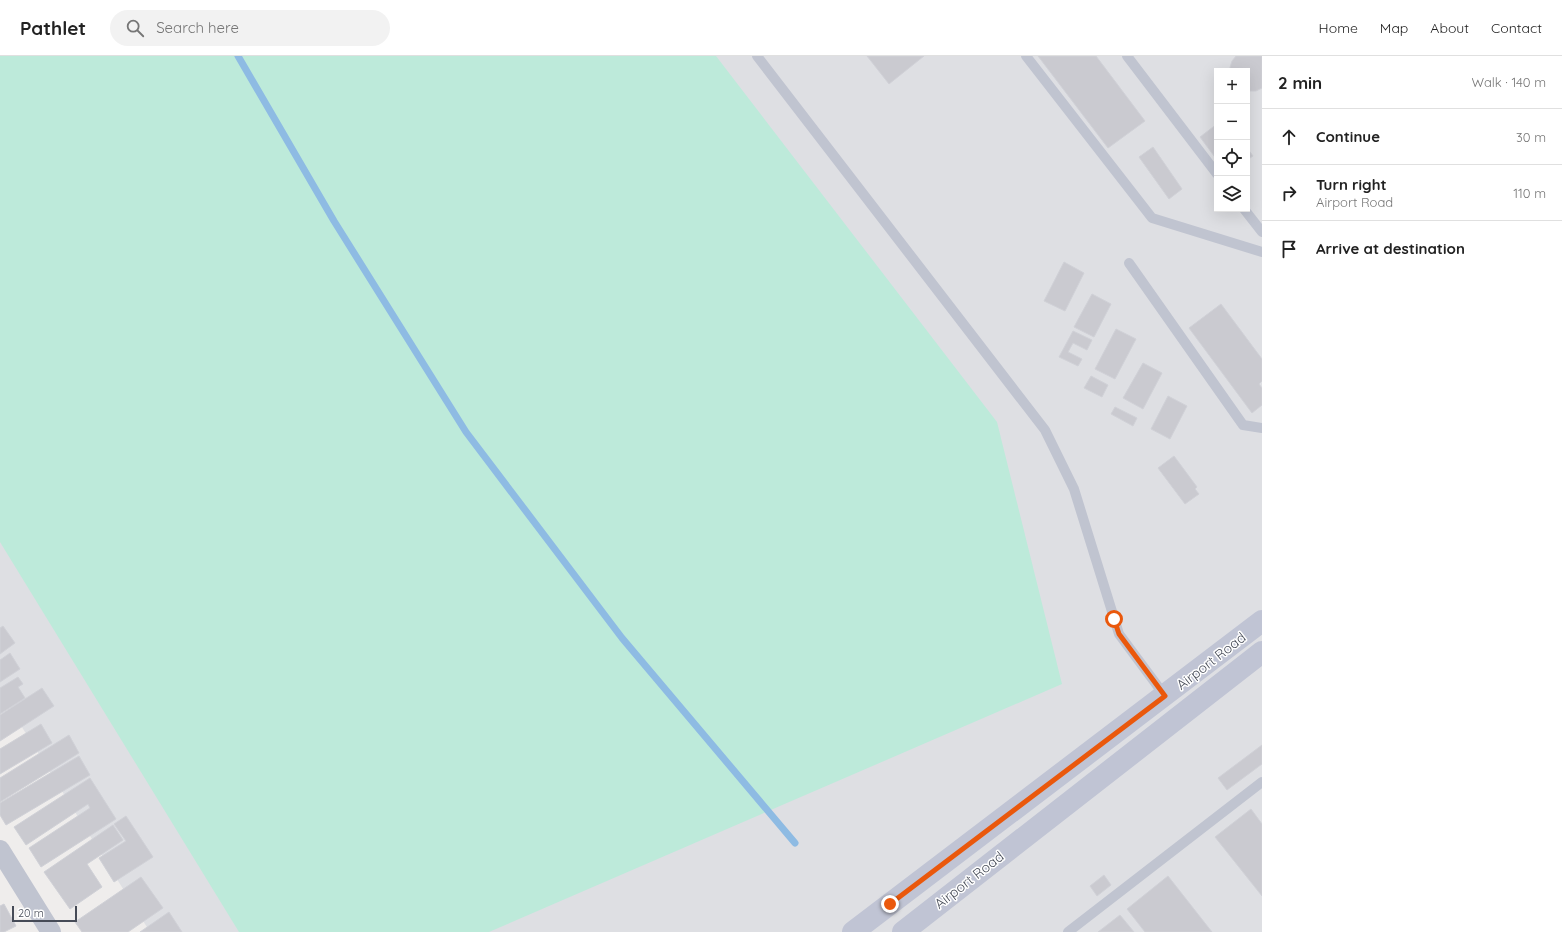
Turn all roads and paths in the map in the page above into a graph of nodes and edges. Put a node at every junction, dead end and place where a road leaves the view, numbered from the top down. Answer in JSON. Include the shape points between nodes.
{"nodes":[{"id":1,"x":757,"y":56,"type":"edge"},
{"id":2,"x":1026,"y":56,"type":"edge"},
{"id":3,"x":1127,"y":56,"type":"edge"},
{"id":4,"x":1214,"y":170,"type":"edge"},
{"id":5,"x":1246,"y":212,"type":"edge"},
{"id":6,"x":1262,"y":232,"type":"edge"},
{"id":7,"x":1262,"y":252,"type":"edge"},
{"id":8,"x":1129,"y":263,"type":"dead end"},
{"id":9,"x":1262,"y":428,"type":"edge"},
{"id":10,"x":1262,"y":622,"type":"edge"},
{"id":11,"x":1262,"y":652,"type":"edge"},
{"id":12,"x":1165,"y":696,"type":"junction"},
{"id":13,"x":1262,"y":782,"type":"edge"},
{"id":14,"x":0,"y":850,"type":"edge"},
{"id":15,"x":51,"y":932,"type":"edge"},
{"id":16,"x":853,"y":932,"type":"edge"},
{"id":17,"x":903,"y":932,"type":"edge"},
{"id":18,"x":1068,"y":932,"type":"edge"}],
"edges":[{"from":1,"to":12,"type":"lane","via":[[1045,430],[1074,489],[1119,634]]},
{"from":2,"to":7,"type":"lane","via":[[1152,218]]},
{"from":3,"to":4,"type":"lane"},
{"from":5,"to":6,"type":"lane"},
{"from":8,"to":9,"type":"lane","via":[[1243,425]]},
{"from":10,"to":12,"type":"main road","name":"Airport Road"},
{"from":11,"to":17,"type":"main road","name":"Airport Road"},
{"from":12,"to":16,"type":"main road","name":"Airport Road"},
{"from":13,"to":18,"type":"lane"},
{"from":14,"to":15,"type":"street"}]}
